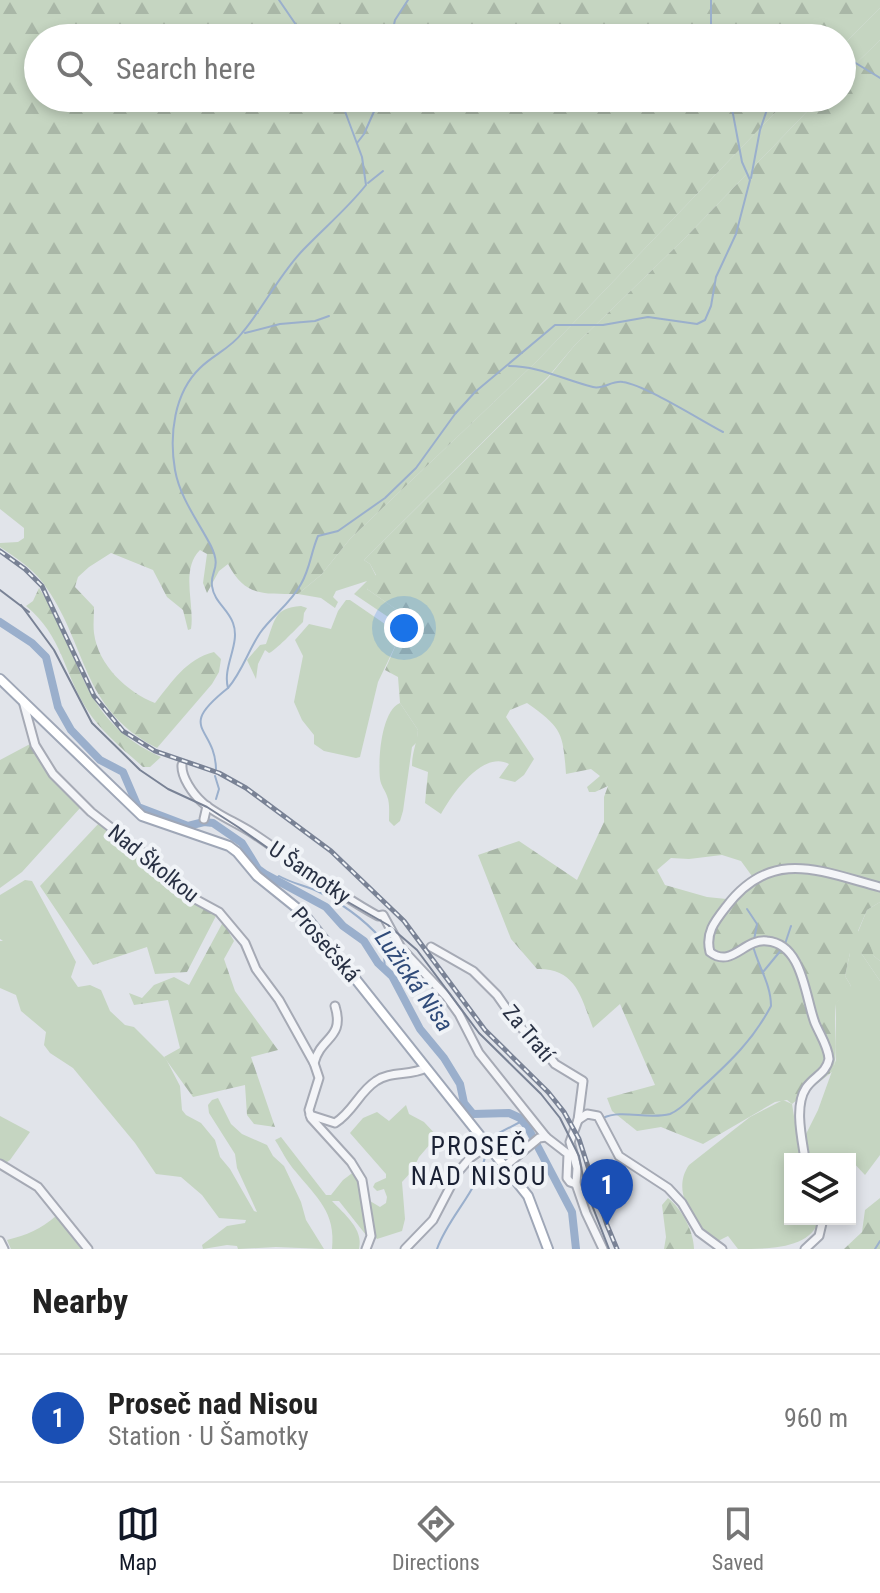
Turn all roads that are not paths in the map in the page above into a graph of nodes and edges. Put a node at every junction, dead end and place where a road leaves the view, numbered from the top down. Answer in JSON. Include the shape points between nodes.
{"nodes":[{"id":1,"x":0,"y":679,"type":"edge"},
{"id":2,"x":23,"y":701,"type":"junction"},
{"id":3,"x":182,"y":765,"type":"dead end"},
{"id":4,"x":207,"y":806,"type":"junction"},
{"id":5,"x":204,"y":819,"type":"dead end"},
{"id":6,"x":880,"y":887,"type":"edge"},
{"id":7,"x":431,"y":947,"type":"dead end"},
{"id":8,"x":335,"y":1006,"type":"dead end"},
{"id":9,"x":314,"y":1063,"type":"junction"},
{"id":10,"x":426,"y":1068,"type":"junction"},
{"id":11,"x":309,"y":1114,"type":"junction"},
{"id":12,"x":578,"y":1120,"type":"junction"},
{"id":13,"x":543,"y":1137,"type":"junction"},
{"id":14,"x":487,"y":1146,"type":"junction"},
{"id":15,"x":804,"y":1153,"type":"edge"},
{"id":16,"x":0,"y":1164,"type":"edge"},
{"id":17,"x":504,"y":1167,"type":"junction"},
{"id":18,"x":576,"y":1184,"type":"junction"},
{"id":19,"x":822,"y":1225,"type":"edge"},
{"id":20,"x":0,"y":1241,"type":"edge"},
{"id":21,"x":4,"y":1249,"type":"edge"},
{"id":22,"x":88,"y":1249,"type":"edge"},
{"id":23,"x":366,"y":1249,"type":"edge"},
{"id":24,"x":405,"y":1249,"type":"edge"},
{"id":25,"x":548,"y":1249,"type":"edge"},
{"id":26,"x":603,"y":1249,"type":"edge"},
{"id":27,"x":722,"y":1249,"type":"edge"},
{"id":28,"x":805,"y":1249,"type":"edge"}],
"edges":[{"from":1,"to":2,"type":"main road","name":"Prosečská"},
{"from":2,"to":9,"type":"street","name":"Nad Školkou","via":[[35,745],[53,774],[184,893],[227,919]]},
{"from":2,"to":10,"type":"main road","name":"Prosečská","via":[[142,816],[237,852],[309,919]]},
{"from":3,"to":4,"type":"street","via":[[182,774]]},
{"from":4,"to":5,"type":"street"},
{"from":4,"to":13,"type":"street","name":"U Šamotky","via":[[345,898],[383,915],[401,948],[446,996],[479,1053]]},
{"from":6,"to":15,"type":"street","via":[[808,868],[779,870],[743,887],[709,934],[710,952],[717,958],[758,941],[779,944],[792,956],[803,980],[829,1059],[800,1102]]},
{"from":7,"to":12,"type":"street","name":"Za Tratí","via":[[473,971],[555,1064],[582,1080]]},
{"from":8,"to":9,"type":"street","via":[[337,1030]]},
{"from":9,"to":11,"type":"street","via":[[318,1085]]},
{"from":10,"to":11,"type":"street","via":[[376,1081],[335,1123]]},
{"from":10,"to":14,"type":"main road","name":"Prosečská"},
{"from":11,"to":23,"type":"street","via":[[362,1180],[371,1236]]},
{"from":12,"to":18,"type":"street","name":"U Šamotky","via":[[569,1138]]},
{"from":12,"to":27,"type":"street","via":[[587,1114],[598,1116],[619,1156],[668,1188],[699,1232]]},
{"from":13,"to":17,"type":"street"},
{"from":13,"to":18,"type":"street","name":"U Šamotky","via":[[568,1154],[567,1178]]},
{"from":14,"to":17,"type":"main road","name":"Prosečská"},
{"from":14,"to":24,"type":"street","via":[[458,1172],[433,1220]]},
{"from":16,"to":22,"type":"street","via":[[38,1187]]},
{"from":17,"to":25,"type":"main road","name":"Prosečská","via":[[532,1203]]},
{"from":18,"to":26,"type":"street","name":"U Šamotky"},
{"from":19,"to":28,"type":"street","via":[[819,1236]]},
{"from":20,"to":21,"type":"street"}]}
